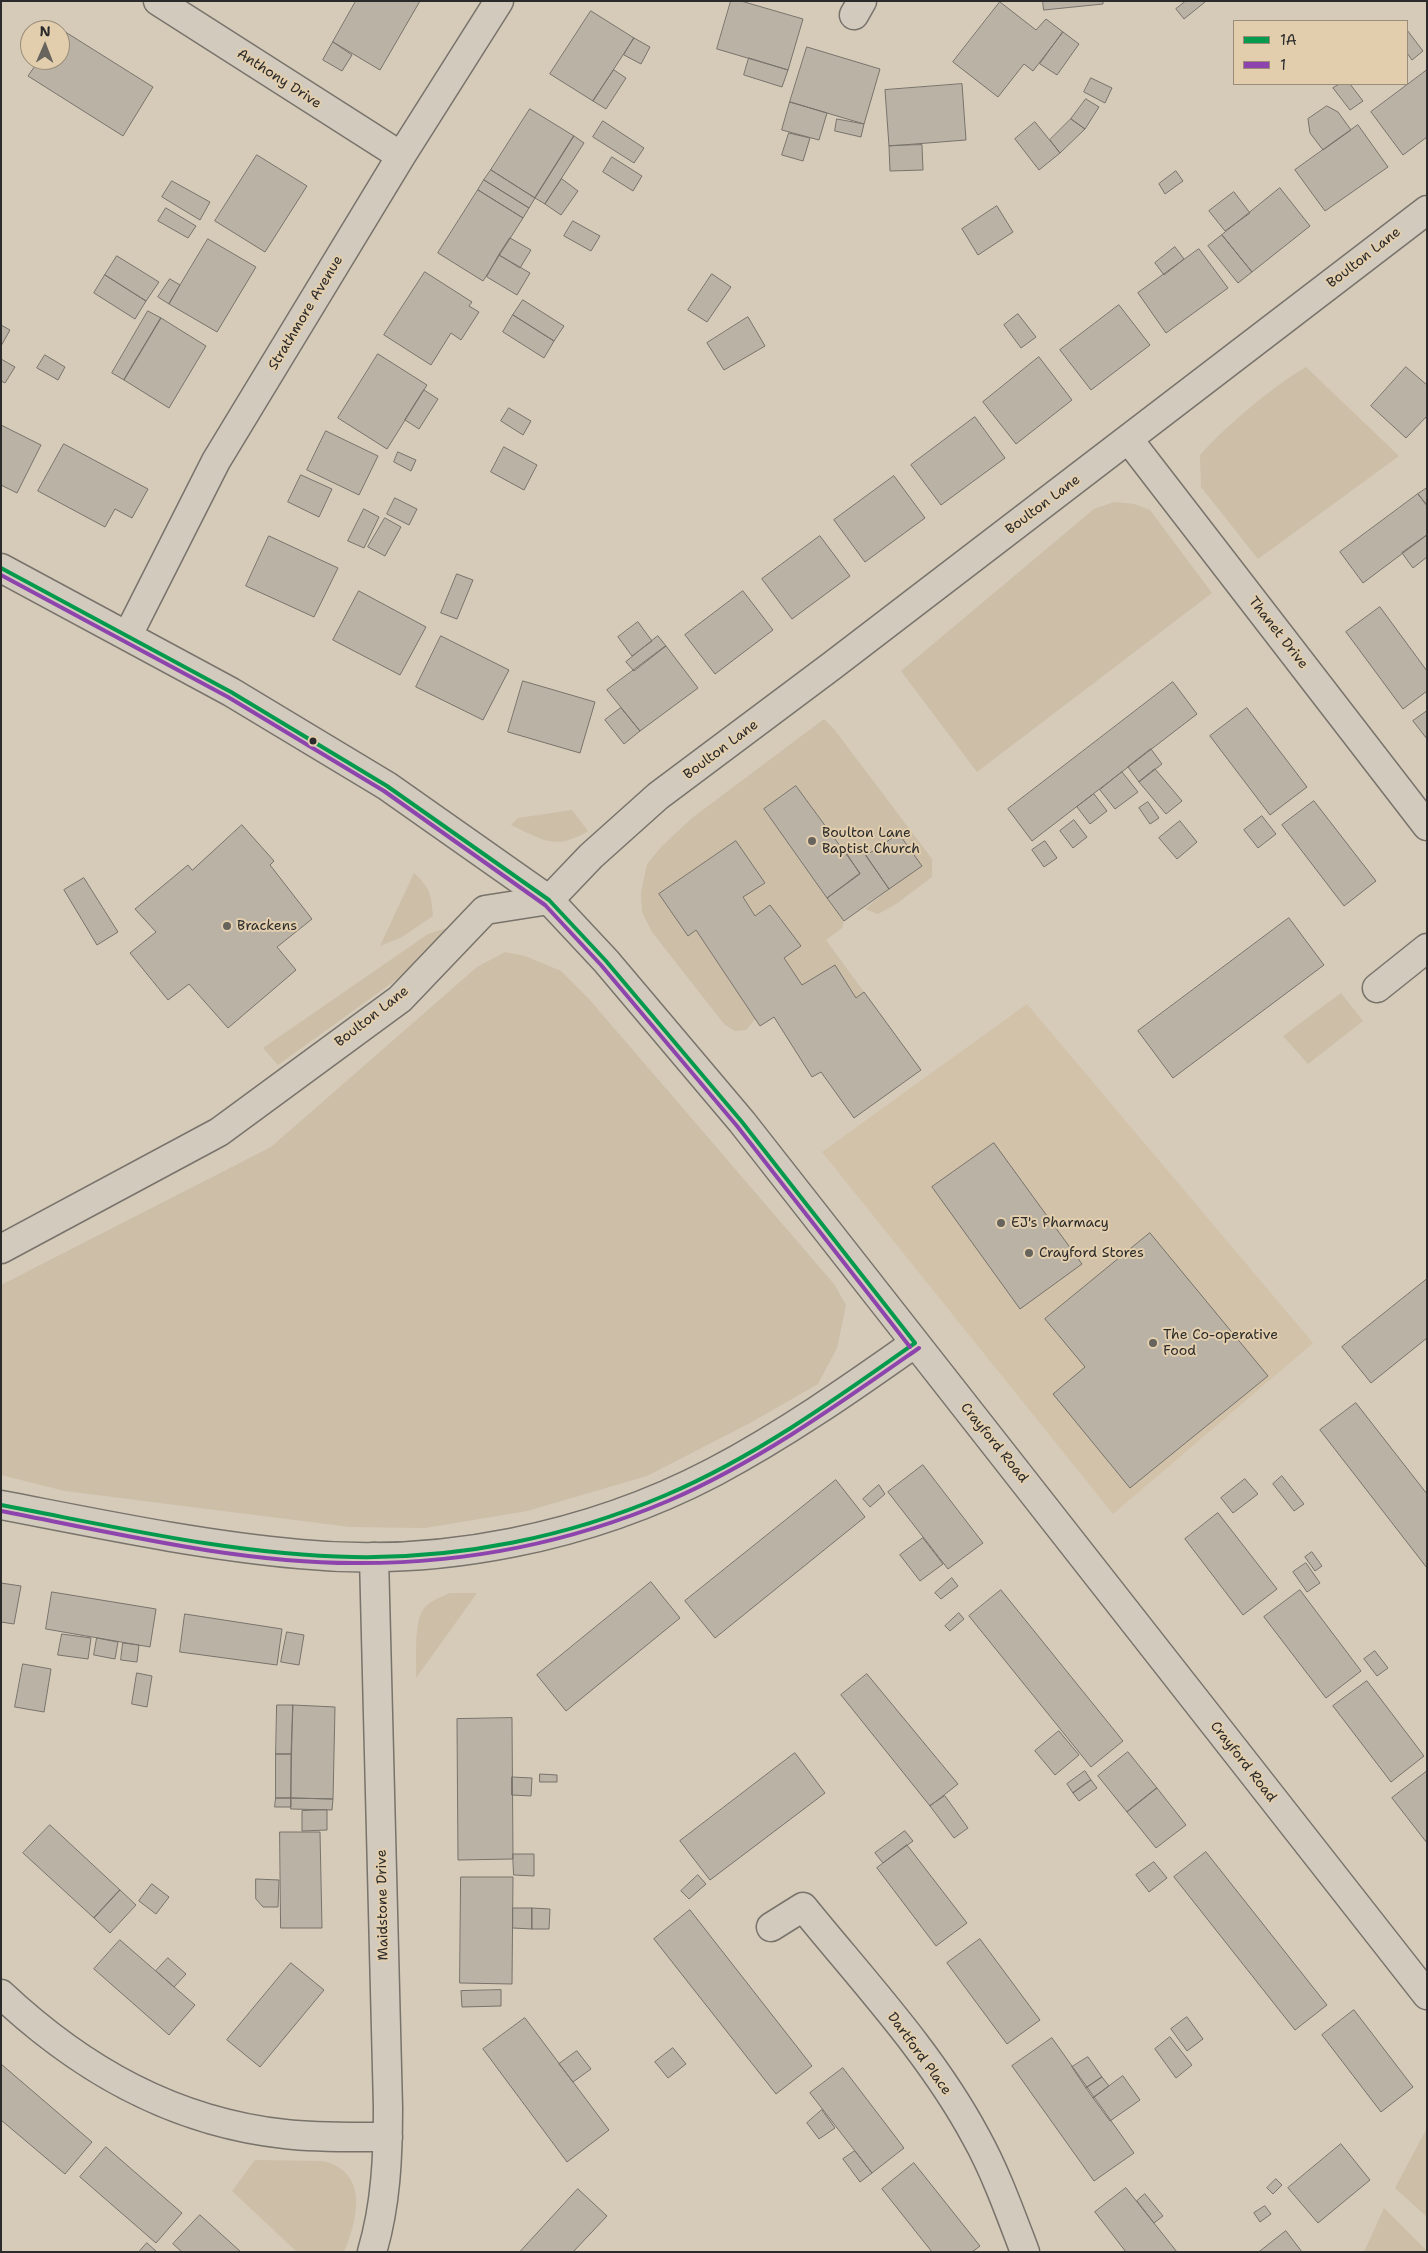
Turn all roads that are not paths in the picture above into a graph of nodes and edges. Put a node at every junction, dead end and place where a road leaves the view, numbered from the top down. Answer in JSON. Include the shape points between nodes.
{"nodes":[{"id":1,"x":158,"y":1,"type":"edge"},
{"id":2,"x":499,"y":1,"type":"edge"},
{"id":3,"x":400,"y":156,"type":"junction"},
{"id":4,"x":1427,"y":210,"type":"edge"},
{"id":5,"x":1129,"y":440,"type":"junction"},
{"id":6,"x":1,"y":568,"type":"edge"},
{"id":7,"x":128,"y":635,"type":"junction"},
{"id":8,"x":1427,"y":826,"type":"edge"},
{"id":9,"x":549,"y":900,"type":"junction"},
{"id":10,"x":1427,"y":948,"type":"edge"},
{"id":11,"x":1377,"y":988,"type":"dead end"},
{"id":12,"x":1,"y":1250,"type":"edge"},
{"id":13,"x":915,"y":1344,"type":"junction"},
{"id":14,"x":1,"y":1505,"type":"edge"},
{"id":15,"x":374,"y":1557,"type":"junction"},
{"id":16,"x":771,"y":1926,"type":"dead end"},
{"id":17,"x":1,"y":1994,"type":"edge"},
{"id":18,"x":1427,"y":1995,"type":"edge"},
{"id":19,"x":388,"y":2137,"type":"junction"},
{"id":20,"x":372,"y":2252,"type":"edge"},
{"id":21,"x":1025,"y":2252,"type":"edge"}],
"edges":[{"from":1,"to":3,"type":"street","name":"Anthony Drive"},
{"from":2,"to":3,"type":"street","name":"Strathmore Avenue"},
{"from":3,"to":7,"type":"street","name":"Strathmore Avenue","via":[[216,461]]},
{"from":4,"to":5,"type":"street","name":"Boulton Lane"},
{"from":5,"to":8,"type":"street","name":"Thanet Drive"},
{"from":5,"to":9,"type":"street","name":"Boulton Lane","via":[[658,796],[591,856]]},
{"from":6,"to":7,"type":"street","name":"Crayford Road"},
{"from":7,"to":9,"type":"street","name":"Crayford Road","via":[[387,786]]},
{"from":9,"to":12,"type":"street","name":"Boulton Lane","via":[[485,910],[400,998],[219,1132]]},
{"from":9,"to":13,"type":"street","name":"Crayford Road","via":[[606,961],[742,1122]]},
{"from":10,"to":11,"type":"street"},
{"from":13,"to":15,"type":"street","via":[[769,1440],[714,1472],[659,1498],[565,1531],[518,1542]]},
{"from":13,"to":18,"type":"street","name":"Crayford Road"},
{"from":14,"to":15,"type":"street","via":[[300,1555]]},
{"from":15,"to":19,"type":"street","name":"Maidstone Drive"},
{"from":16,"to":21,"type":"street","name":"Dartford Place","via":[[803,1907],[929,2063],[976,2137]]},
{"from":17,"to":19,"type":"street","via":[[72,2053],[116,2081],[176,2108],[230,2125],[270,2132]]},
{"from":19,"to":20,"type":"street","name":"Maidstone Drive","via":[[382,2213]]}]}
